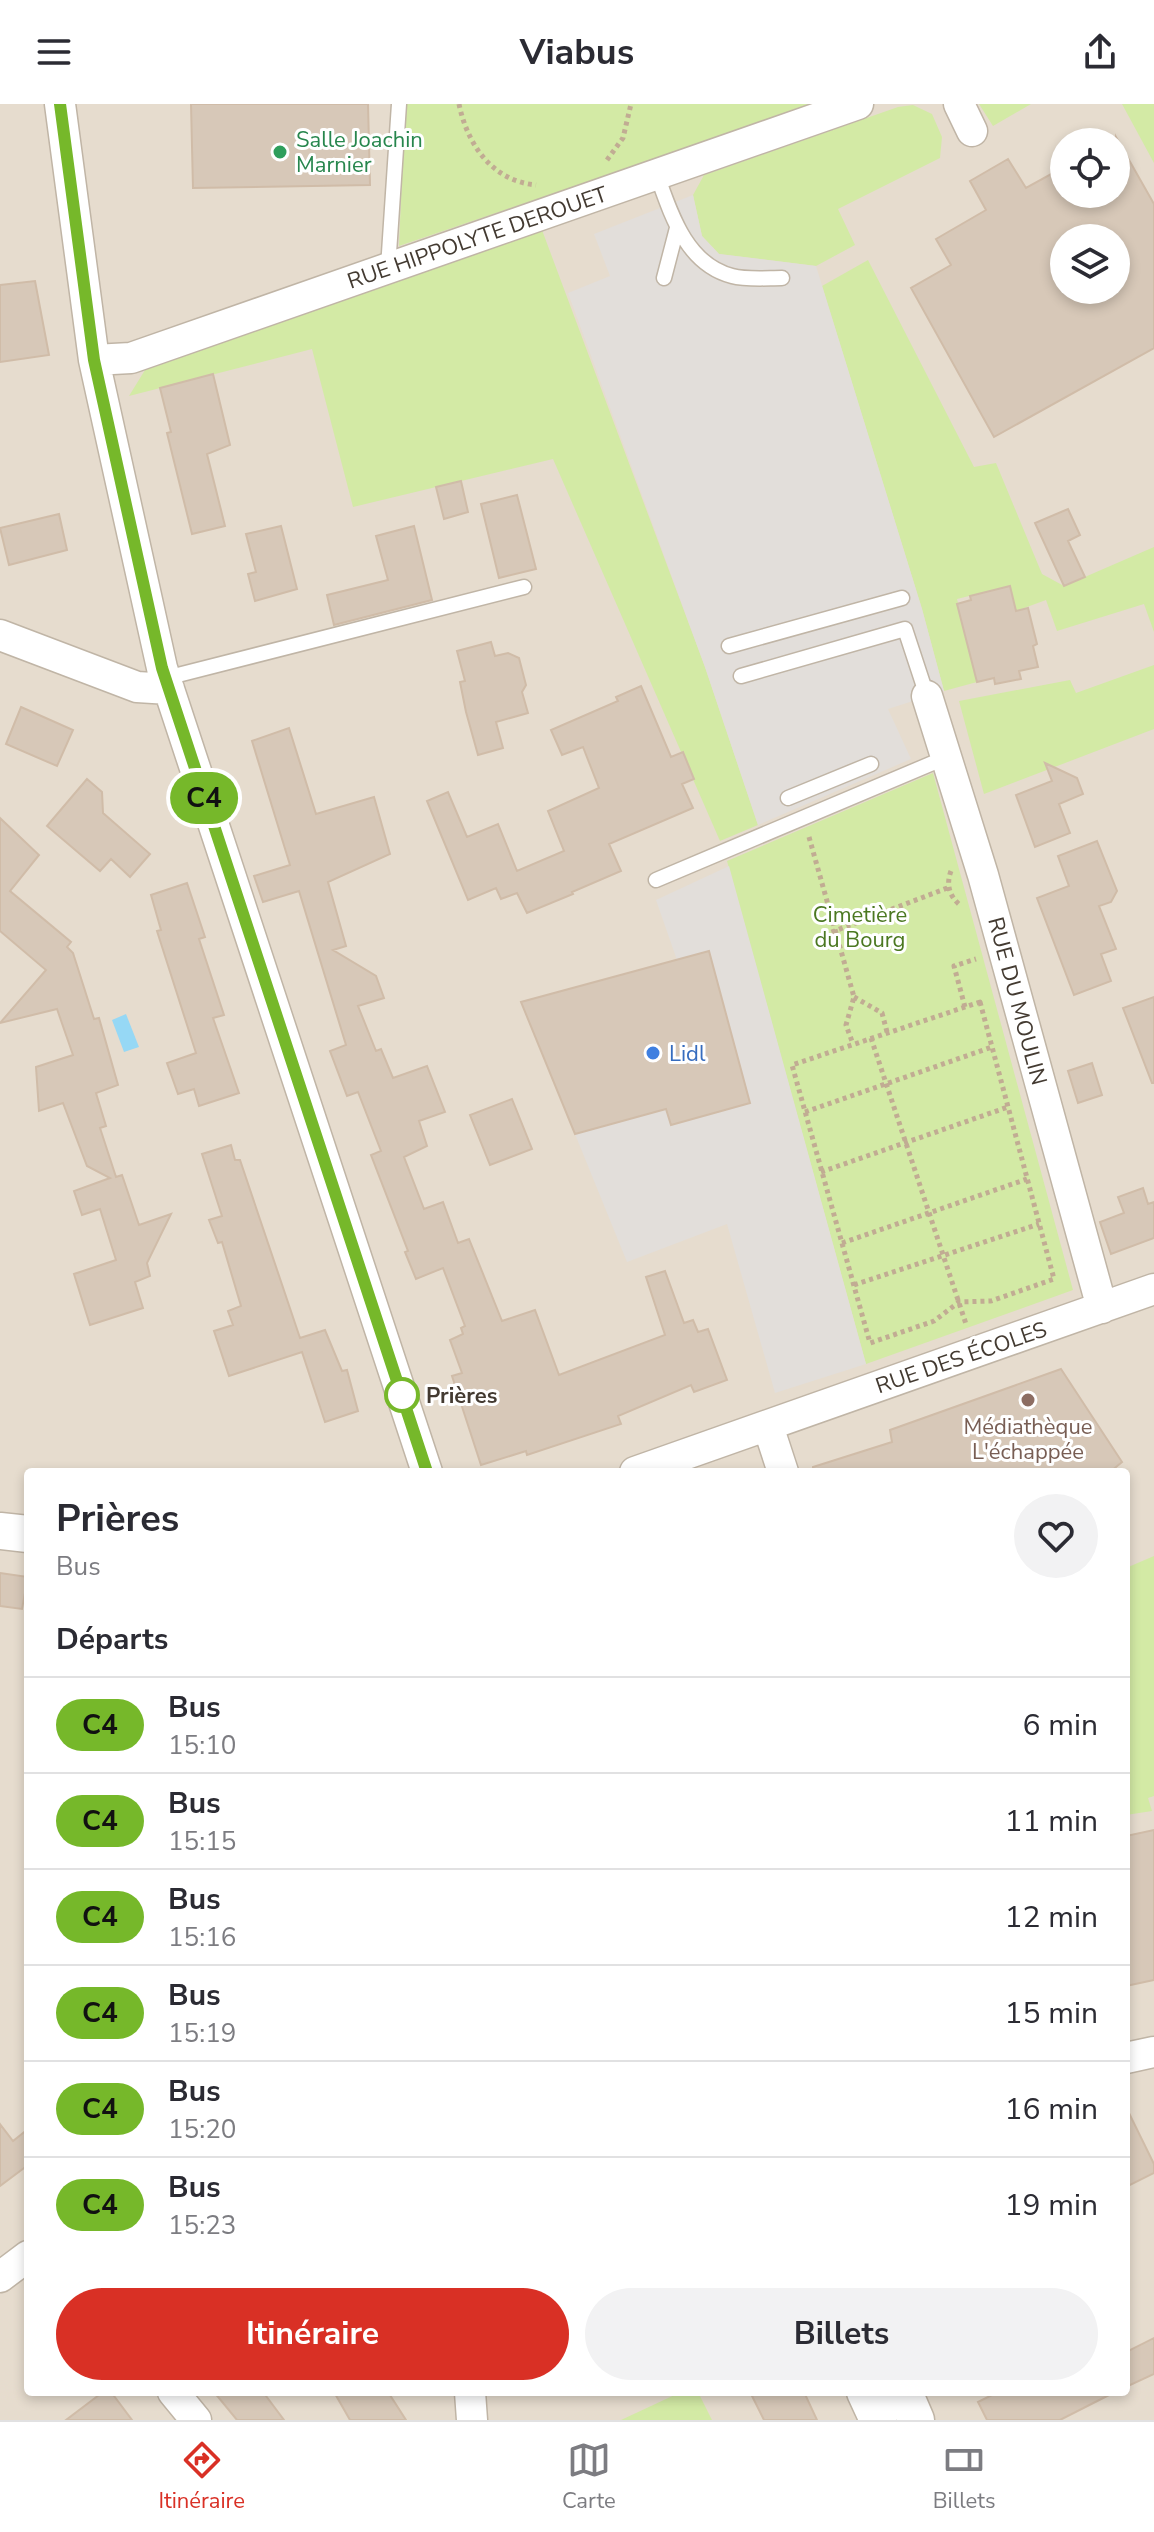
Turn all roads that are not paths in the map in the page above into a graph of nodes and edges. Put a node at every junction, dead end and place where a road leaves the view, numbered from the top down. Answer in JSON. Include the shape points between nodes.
{"nodes":[{"id":1,"x":60,"y":104,"type":"edge"},
{"id":2,"x":399,"y":104,"type":"edge"},
{"id":3,"x":858,"y":104,"type":"edge"},
{"id":4,"x":657,"y":175,"type":"junction"},
{"id":5,"x":677,"y":228,"type":"junction"},
{"id":6,"x":388,"y":268,"type":"junction"},
{"id":7,"x":664,"y":278,"type":"dead end"},
{"id":8,"x":782,"y":278,"type":"dead end"},
{"id":9,"x":94,"y":360,"type":"junction"},
{"id":10,"x":524,"y":587,"type":"dead end"},
{"id":11,"x":902,"y":598,"type":"dead end"},
{"id":12,"x":0,"y":635,"type":"edge"},
{"id":13,"x":729,"y":646,"type":"dead end"},
{"id":14,"x":741,"y":676,"type":"dead end"},
{"id":15,"x":167,"y":684,"type":"junction"},
{"id":16,"x":927,"y":696,"type":"joint"},
{"id":17,"x":947,"y":757,"type":"junction"},
{"id":18,"x":871,"y":764,"type":"dead end"},
{"id":19,"x":788,"y":798,"type":"dead end"},
{"id":20,"x":656,"y":880,"type":"dead end"},
{"id":21,"x":1154,"y":1289,"type":"edge"},
{"id":22,"x":1102,"y":1308,"type":"junction"},
{"id":23,"x":768,"y":1426,"type":"junction"},
{"id":24,"x":426,"y":1468,"type":"edge"},
{"id":25,"x":647,"y":1468,"type":"edge"},
{"id":26,"x":782,"y":1468,"type":"edge"},
{"id":27,"x":0,"y":1531,"type":"edge"},
{"id":28,"x":24,"y":1534,"type":"edge"},
{"id":29,"x":1154,"y":2052,"type":"edge"},
{"id":30,"x":1130,"y":2057,"type":"edge"},
{"id":31,"x":24,"y":2259,"type":"edge"},
{"id":32,"x":0,"y":2277,"type":"edge"},
{"id":33,"x":176,"y":2396,"type":"edge"},
{"id":34,"x":470,"y":2396,"type":"edge"},
{"id":35,"x":867,"y":2396,"type":"edge"},
{"id":36,"x":906,"y":2396,"type":"edge"},
{"id":37,"x":196,"y":2420,"type":"edge"},
{"id":38,"x":472,"y":2420,"type":"edge"},
{"id":39,"x":878,"y":2420,"type":"edge"},
{"id":40,"x":916,"y":2420,"type":"edge"}],
"edges":[{"from":1,"to":9,"type":"street"},
{"from":2,"to":6,"type":"lane"},
{"from":3,"to":4,"type":"street","name":"RUE HIPPOLYTE DEROUET"},
{"from":4,"to":5,"type":"lane"},
{"from":4,"to":6,"type":"street","name":"RUE HIPPOLYTE DEROUET"},
{"from":5,"to":7,"type":"lane"},
{"from":5,"to":8,"type":"lane","via":[[706,264],[733,276]]},
{"from":6,"to":9,"type":"street","name":"RUE HIPPOLYTE DEROUET","via":[[131,358]]},
{"from":9,"to":15,"type":"street"},
{"from":10,"to":15,"type":"lane"},
{"from":11,"to":13,"type":"lane"},
{"from":12,"to":15,"type":"street","via":[[137,687]]},
{"from":14,"to":16,"type":"lane","via":[[905,629]]},
{"from":15,"to":24,"type":"street"},
{"from":16,"to":17,"type":"street","name":"RUE DU MOULIN"},
{"from":17,"to":20,"type":"lane"},
{"from":17,"to":22,"type":"street","name":"RUE DU MOULIN"},
{"from":18,"to":19,"type":"lane"},
{"from":21,"to":22,"type":"street","name":"RUE DES ÉCOLES"},
{"from":22,"to":23,"type":"street","name":"RUE DES ÉCOLES"},
{"from":23,"to":25,"type":"street","name":"RUE DES ÉCOLES"},
{"from":23,"to":26,"type":"street"},
{"from":27,"to":28,"type":"street"},
{"from":29,"to":30,"type":"street"},
{"from":31,"to":32,"type":"street"},
{"from":33,"to":37,"type":"street"},
{"from":34,"to":38,"type":"street"},
{"from":35,"to":39,"type":"street"},
{"from":36,"to":40,"type":"street"}]}
